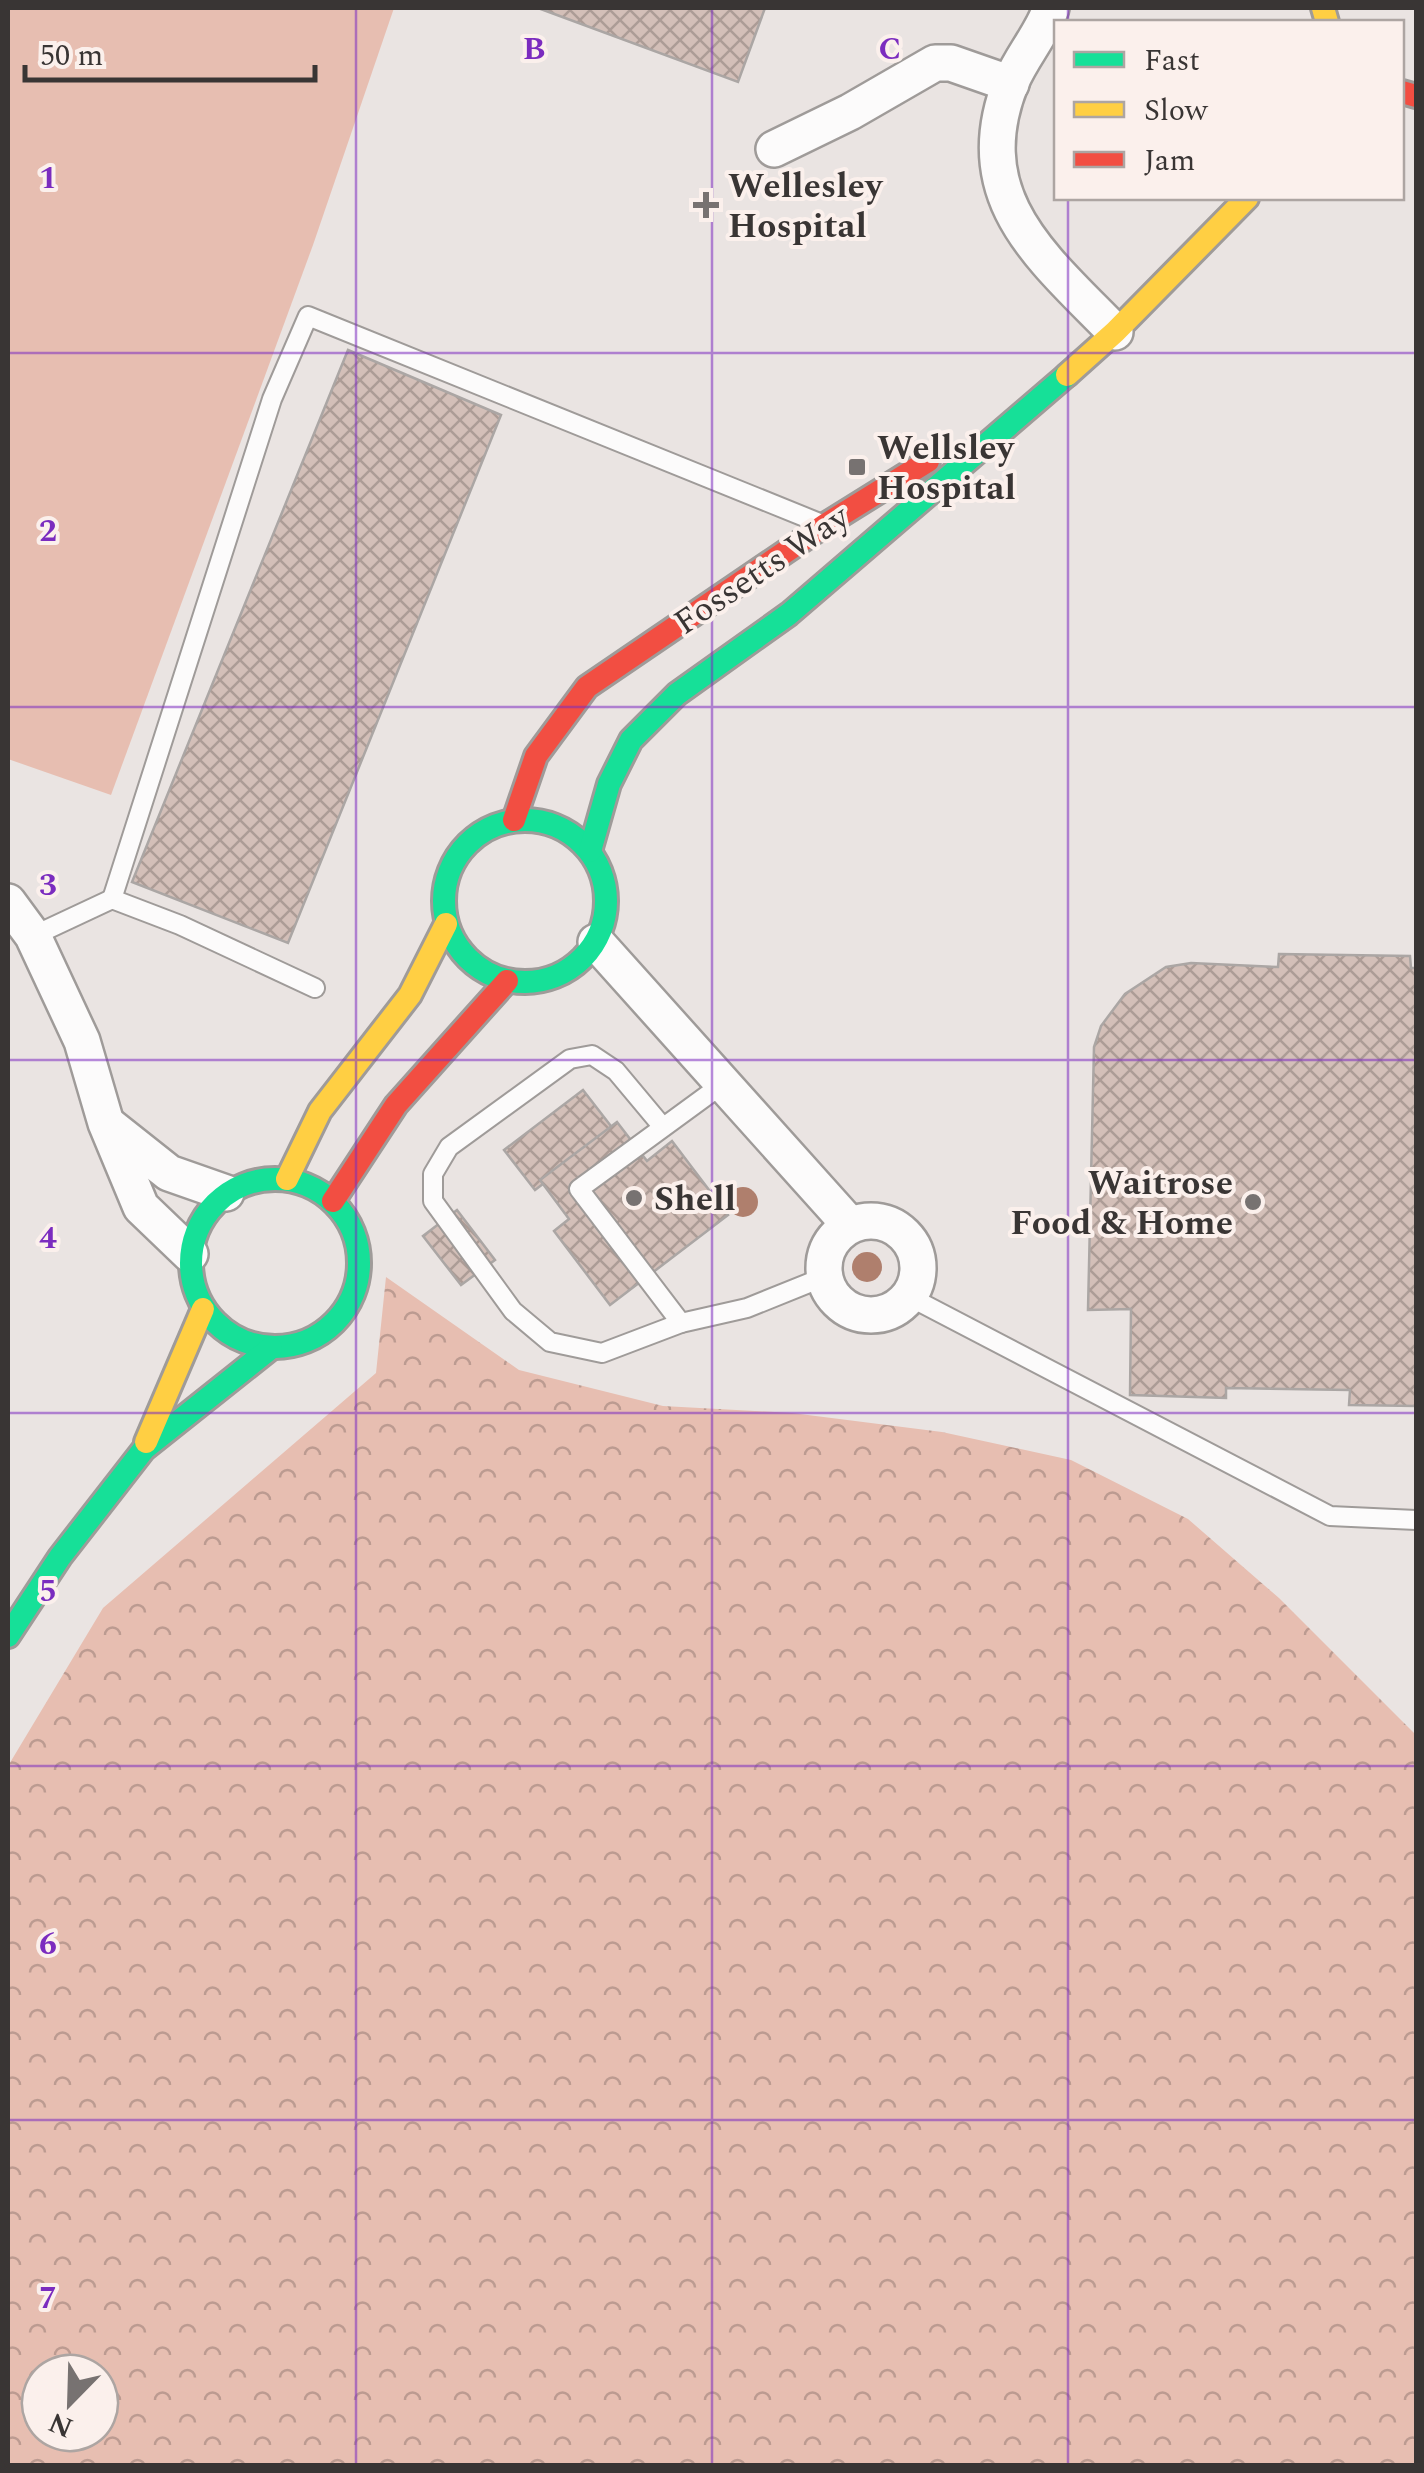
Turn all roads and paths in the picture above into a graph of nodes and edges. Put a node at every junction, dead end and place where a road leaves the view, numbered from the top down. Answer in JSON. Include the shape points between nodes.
{"nodes":[{"id":1,"x":1051,"y":8,"type":"edge"},
{"id":2,"x":1011,"y":84,"type":"junction"},
{"id":3,"x":774,"y":149,"type":"dead end"},
{"id":4,"x":1246,"y":202,"type":"edge"},
{"id":5,"x":1114,"y":332,"type":"junction"},
{"id":6,"x":1068,"y":374,"type":"junction"},
{"id":7,"x":825,"y":526,"type":"junction"},
{"id":8,"x":514,"y":820,"type":"junction"},
{"id":9,"x":590,"y":851,"type":"junction"},
{"id":10,"x":112,"y":899,"type":"junction"},
{"id":11,"x":8,"y":902,"type":"edge"},
{"id":12,"x":446,"y":924,"type":"junction"},
{"id":13,"x":33,"y":936,"type":"junction"},
{"id":14,"x":596,"y":942,"type":"junction"},
{"id":15,"x":508,"y":981,"type":"junction"},
{"id":16,"x":315,"y":988,"type":"dead end"},
{"id":17,"x":724,"y":1083,"type":"junction"},
{"id":18,"x":106,"y":1123,"type":"junction"},
{"id":19,"x":662,"y":1126,"type":"junction"},
{"id":20,"x":286,"y":1179,"type":"junction"},
{"id":21,"x":226,"y":1194,"type":"junction"},
{"id":22,"x":333,"y":1202,"type":"junction"},
{"id":23,"x":850,"y":1225,"type":"junction"},
{"id":24,"x":190,"y":1254,"type":"junction"},
{"id":25,"x":824,"y":1277,"type":"junction"},
{"id":26,"x":908,"y":1296,"type":"junction"},
{"id":27,"x":203,"y":1309,"type":"junction"},
{"id":28,"x":681,"y":1323,"type":"junction"},
{"id":29,"x":271,"y":1348,"type":"junction"},
{"id":30,"x":144,"y":1448,"type":"junction"},
{"id":31,"x":1416,"y":1520,"type":"edge"},
{"id":32,"x":8,"y":1636,"type":"edge"}],
"edges":[{"from":1,"to":2,"type":"street"},
{"from":2,"to":3,"type":"street","via":[[951,62],[935,63]]},
{"from":2,"to":5,"type":"street","via":[[996,129],[1002,190],[1036,252]]},
{"from":4,"to":5,"type":"street","name":"Fossetts Way"},
{"from":5,"to":6,"type":"street","name":"Fossetts Way"},
{"from":6,"to":7,"type":"street","name":"Fossetts Way"},
{"from":6,"to":9,"type":"street","name":"Fossetts Way","via":[[788,614],[677,694],[631,740],[609,784]]},
{"from":7,"to":8,"type":"street","name":"Fossetts Way","via":[[587,687],[536,756]]},
{"from":7,"to":10,"type":"lane","via":[[308,316],[272,398]]},
{"from":8,"to":9,"type":"street","via":[[543,821]]},
{"from":8,"to":12,"type":"street","via":[[465,845],[443,896]]},
{"from":9,"to":14,"type":"street","via":[[606,896]]},
{"from":10,"to":13,"type":"lane"},
{"from":10,"to":16,"type":"lane"},
{"from":11,"to":13,"type":"street"},
{"from":12,"to":15,"type":"street","via":[[480,970]]},
{"from":12,"to":20,"type":"street","via":[[410,996],[320,1111]]},
{"from":13,"to":18,"type":"street","via":[[82,1041]]},
{"from":14,"to":15,"type":"street","via":[[558,976]]},
{"from":14,"to":17,"type":"street"},
{"from":15,"to":22,"type":"street","via":[[396,1105]]},
{"from":17,"to":19,"type":"lane"},
{"from":17,"to":23,"type":"street"},
{"from":18,"to":21,"type":"street","via":[[169,1172]]},
{"from":18,"to":24,"type":"street","via":[[141,1207]]},
{"from":19,"to":28,"type":"lane","via":[[578,1189]]},
{"from":19,"to":28,"type":"lane","via":[[616,1071],[592,1055],[570,1059],[449,1148],[433,1174],[433,1201],[513,1311],[550,1342],[602,1353]]},
{"from":20,"to":21,"type":"street","via":[[257,1180]]},
{"from":20,"to":22,"type":"street"},
{"from":21,"to":24,"type":"street","via":[[205,1215]]},
{"from":22,"to":29,"type":"street","via":[[359,1249],[354,1294],[326,1331]]},
{"from":23,"to":25,"type":"street","via":[[828,1247]]},
{"from":23,"to":26,"type":"street","via":[[877,1220],[911,1243],[918,1268]]},
{"from":24,"to":27,"type":"street"},
{"from":25,"to":26,"type":"street","via":[[840,1303],[868,1314],[897,1307]]},
{"from":25,"to":28,"type":"lane","via":[[748,1308]]},
{"from":26,"to":31,"type":"lane","via":[[1330,1516]]},
{"from":27,"to":29,"type":"street","via":[[224,1331]]},
{"from":27,"to":30,"type":"street"},
{"from":29,"to":30,"type":"street"},
{"from":30,"to":32,"type":"street"}]}
